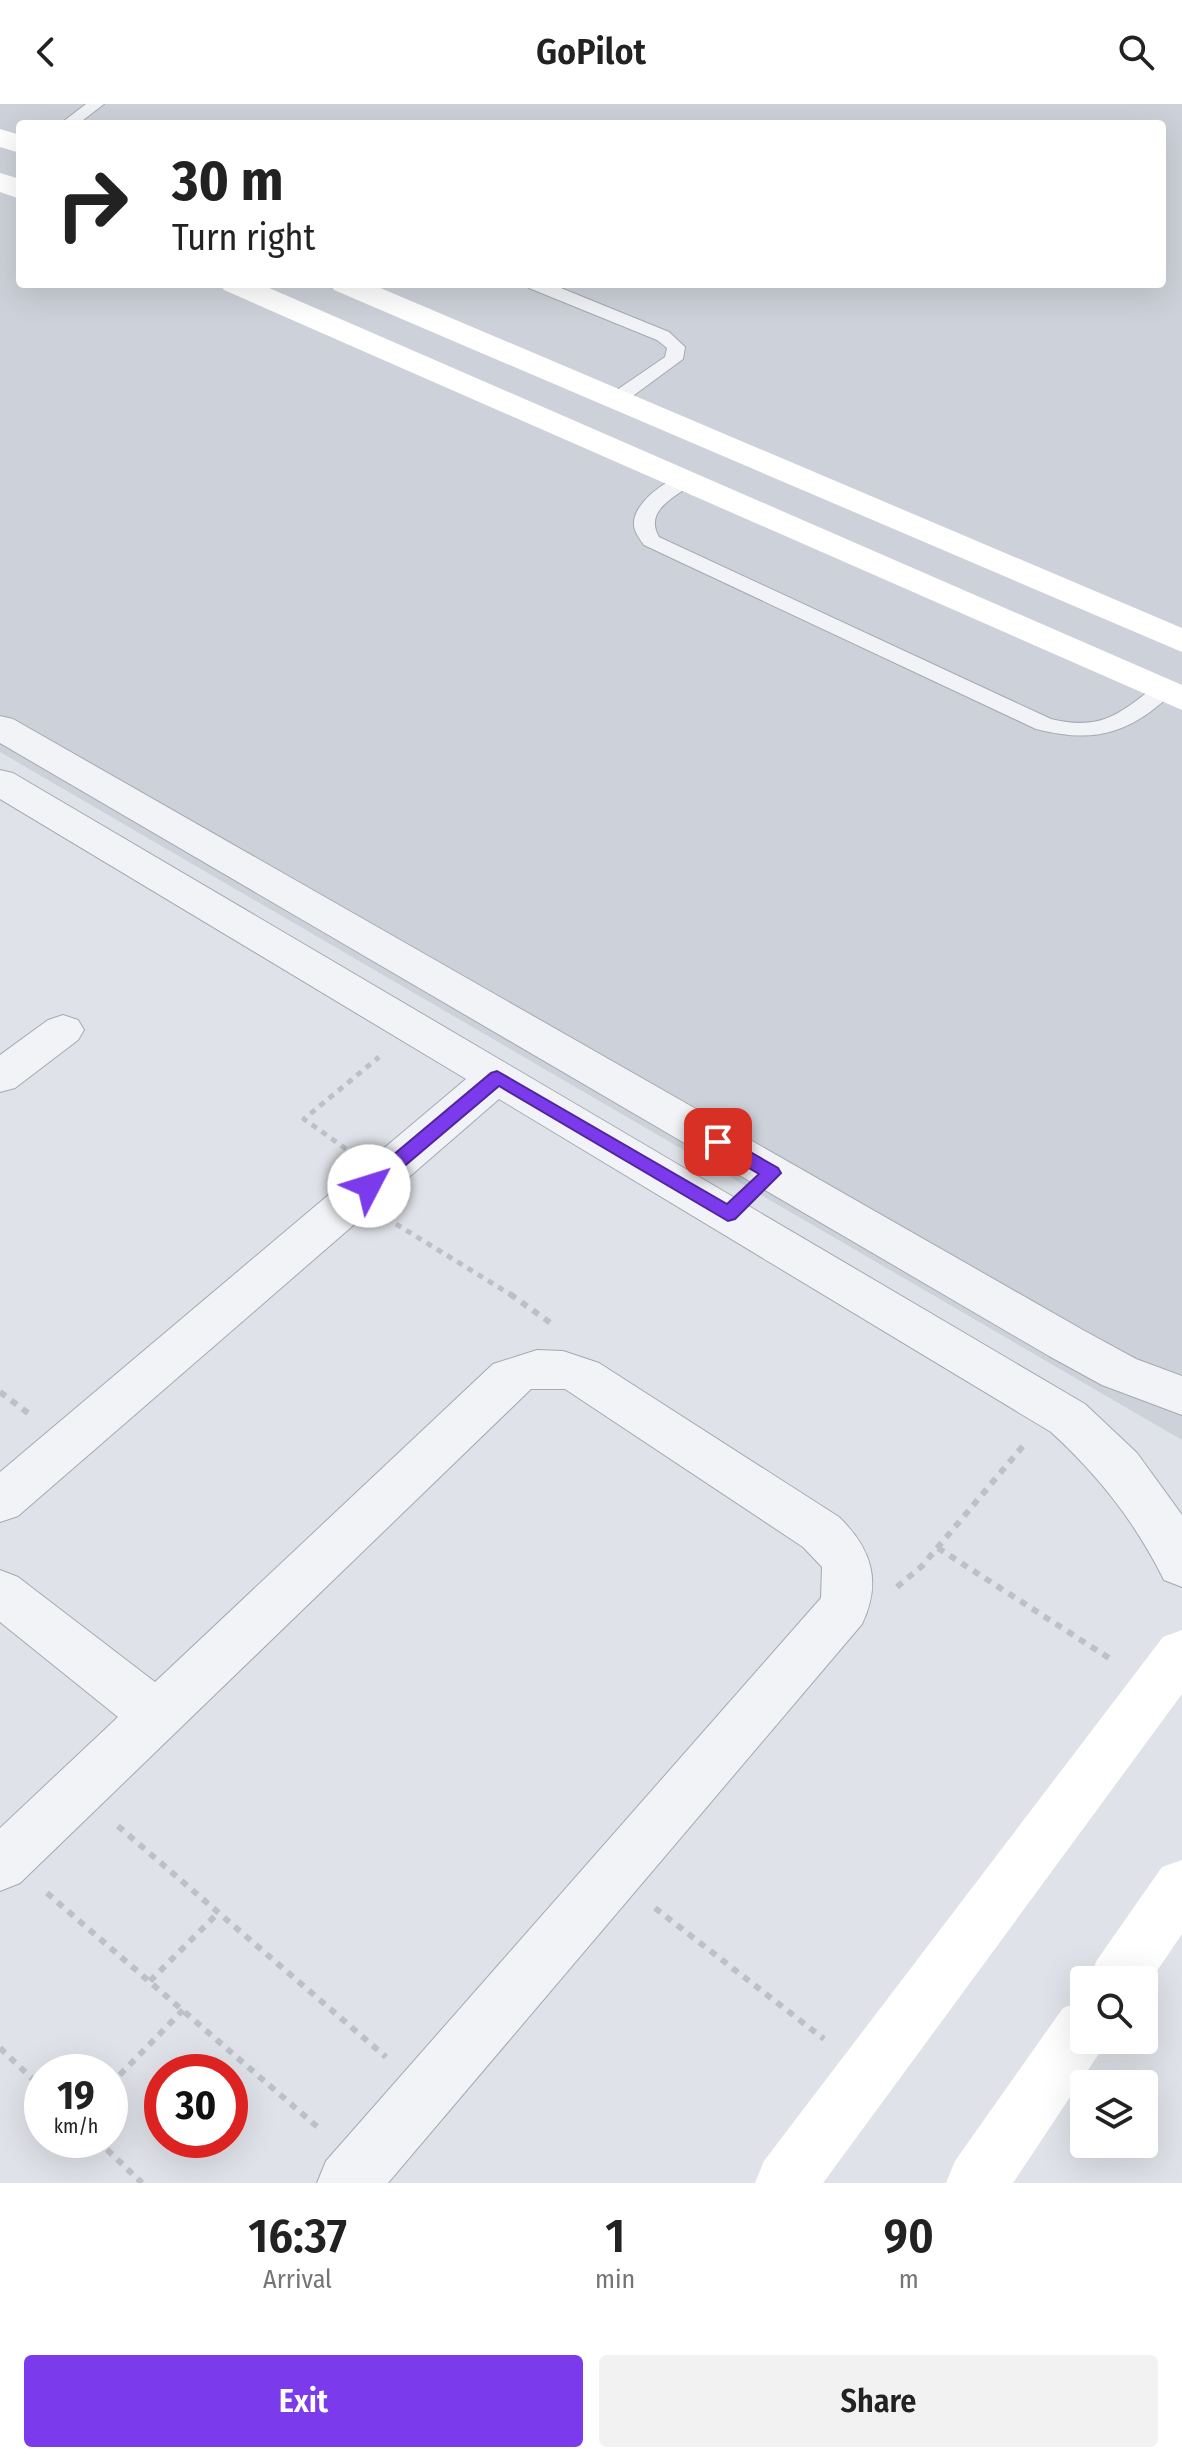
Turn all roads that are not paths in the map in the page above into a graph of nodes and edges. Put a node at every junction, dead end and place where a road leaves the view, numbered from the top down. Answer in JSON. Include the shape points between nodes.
{"nodes":[{"id":1,"x":96,"y":104,"type":"edge"},
{"id":2,"x":74,"y":120,"type":"edge"},
{"id":3,"x":244,"y":288,"type":"edge"},
{"id":4,"x":356,"y":288,"type":"edge"},
{"id":5,"x":545,"y":288,"type":"edge"},
{"id":6,"x":615,"y":400,"type":"junction"},
{"id":7,"x":684,"y":481,"type":"junction"},
{"id":8,"x":977,"y":554,"type":"junction"},
{"id":9,"x":935,"y":591,"type":"junction"},
{"id":10,"x":1182,"y":641,"type":"edge"},
{"id":11,"x":1172,"y":695,"type":"edge"},
{"id":12,"x":6,"y":738,"type":"edge"},
{"id":13,"x":0,"y":782,"type":"edge"},
{"id":14,"x":63,"y":1030,"type":"dead end"},
{"id":15,"x":0,"y":1077,"type":"edge"},
{"id":16,"x":497,"y":1077,"type":"junction"},
{"id":17,"x":772,"y":1173,"type":"junction"},
{"id":18,"x":728,"y":1214,"type":"junction"},
{"id":19,"x":1182,"y":1396,"type":"edge"},
{"id":20,"x":0,"y":1501,"type":"edge"},
{"id":21,"x":1182,"y":1565,"type":"edge"},
{"id":22,"x":0,"y":1592,"type":"edge"},
{"id":23,"x":1169,"y":1670,"type":"edge"},
{"id":24,"x":156,"y":1715,"type":"junction"},
{"id":25,"x":4,"y":1862,"type":"edge"},
{"id":26,"x":1182,"y":1886,"type":"edge"},
{"id":27,"x":1127,"y":1966,"type":"edge"},
{"id":28,"x":1070,"y":2048,"type":"edge"},
{"id":29,"x":355,"y":2174,"type":"edge"},
{"id":30,"x":786,"y":2183,"type":"edge"},
{"id":31,"x":977,"y":2183,"type":"edge"}],
"edges":[{"from":1,"to":2,"type":"lane"},
{"from":3,"to":7,"type":"street"},
{"from":4,"to":6,"type":"street"},
{"from":5,"to":6,"type":"lane","via":[[663,336],[676,347],[674,359]]},
{"from":6,"to":8,"type":"street"},
{"from":7,"to":9,"type":"street"},
{"from":7,"to":11,"type":"lane","via":[[647,509],[642,520],[651,541],[1044,724],[1103,730]]},
{"from":8,"to":9,"type":"street"},
{"from":8,"to":10,"type":"street"},
{"from":9,"to":11,"type":"street"},
{"from":12,"to":17,"type":"street"},
{"from":13,"to":16,"type":"street"},
{"from":14,"to":15,"type":"street"},
{"from":16,"to":18,"type":"street"},
{"from":16,"to":20,"type":"street"},
{"from":17,"to":18,"type":"street"},
{"from":17,"to":19,"type":"street","via":[[1119,1372]]},
{"from":18,"to":21,"type":"street","via":[[1053,1409],[1107,1453],[1142,1492]]},
{"from":22,"to":24,"type":"street"},
{"from":23,"to":30,"type":"street"},
{"from":24,"to":25,"type":"street"},
{"from":24,"to":29,"type":"street","via":[[510,1377],[524,1371],[555,1367],[582,1376],[821,1532],[839,1548],[848,1568],[844,1608]]},
{"from":26,"to":27,"type":"street"},
{"from":28,"to":31,"type":"street"}]}
